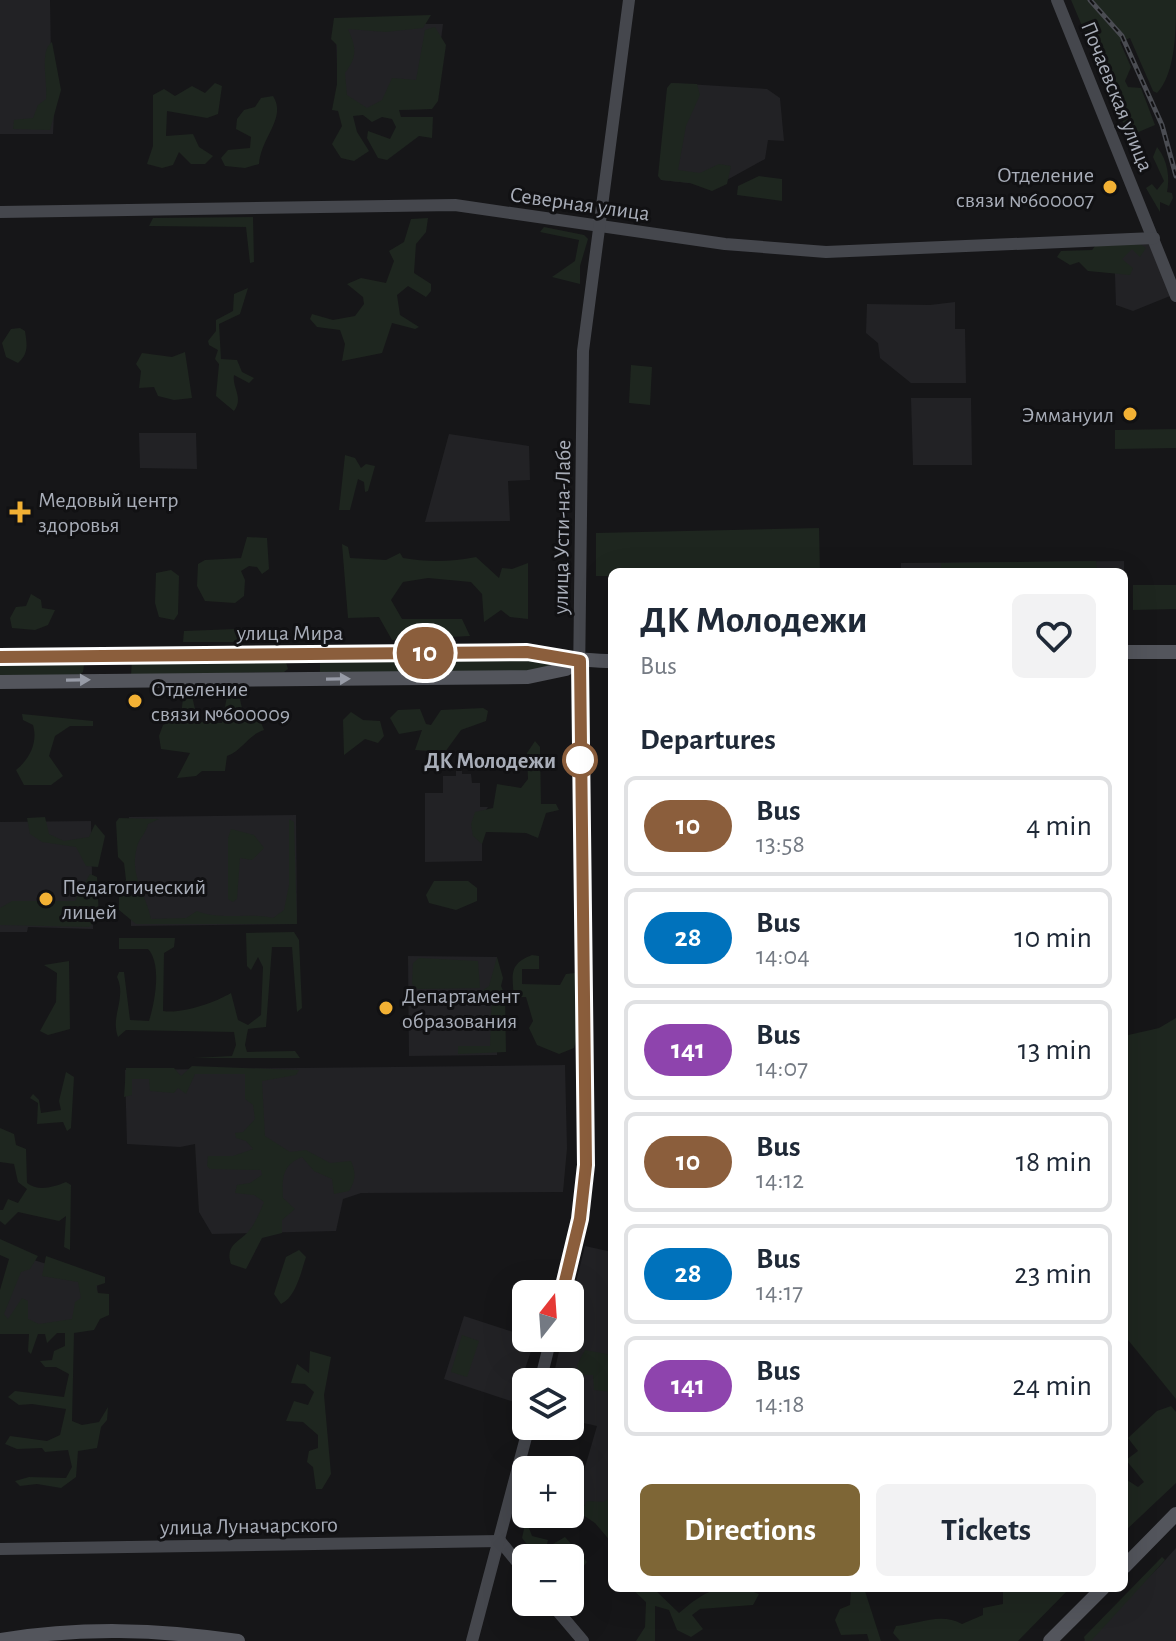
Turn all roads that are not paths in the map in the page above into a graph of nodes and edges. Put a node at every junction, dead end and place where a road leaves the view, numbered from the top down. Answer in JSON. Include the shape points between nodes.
{"nodes":[{"id":1,"x":629,"y":0,"type":"edge"},
{"id":2,"x":1057,"y":0,"type":"edge"},
{"id":3,"x":0,"y":212,"type":"edge"},
{"id":4,"x":598,"y":226,"type":"junction"},
{"id":5,"x":1154,"y":238,"type":"junction"},
{"id":6,"x":1176,"y":296,"type":"edge"},
{"id":7,"x":1128,"y":652,"type":"edge"},
{"id":8,"x":1176,"y":652,"type":"edge"},
{"id":9,"x":0,"y":657,"type":"edge"},
{"id":10,"x":580,"y":661,"type":"junction"},
{"id":11,"x":608,"y":661,"type":"edge"},
{"id":12,"x":0,"y":682,"type":"edge"},
{"id":13,"x":565,"y":1280,"type":"edge"},
{"id":14,"x":525,"y":1440,"type":"edge"},
{"id":15,"x":1176,"y":1514,"type":"edge"},
{"id":16,"x":500,"y":1541,"type":"junction"},
{"id":17,"x":0,"y":1549,"type":"edge"},
{"id":18,"x":512,"y":1556,"type":"edge"},
{"id":19,"x":1128,"y":1563,"type":"edge"},
{"id":20,"x":1099,"y":1592,"type":"edge"},
{"id":21,"x":562,"y":1616,"type":"edge"},
{"id":22,"x":0,"y":1640,"type":"edge"},
{"id":23,"x":238,"y":1641,"type":"edge"},
{"id":24,"x":472,"y":1641,"type":"edge"},
{"id":25,"x":583,"y":1641,"type":"edge"},
{"id":26,"x":1050,"y":1641,"type":"edge"}],
"edges":[{"from":1,"to":4,"type":"street","name":"улица Усти-на-Лабе"},
{"from":2,"to":5,"type":"street","name":"Почаевская улица"},
{"from":3,"to":4,"type":"street","name":"Северная улица","via":[[455,205]]},
{"from":4,"to":5,"type":"street","name":"Северная улица","via":[[755,248],[826,252]]},
{"from":4,"to":10,"type":"street","name":"улица Усти-на-Лабе","via":[[583,351]]},
{"from":5,"to":6,"type":"street","name":"Почаевская улица"},
{"from":7,"to":8,"type":"main road"},
{"from":9,"to":10,"type":"main road","name":"улица Мира","via":[[527,652]]},
{"from":10,"to":11,"type":"main road","name":"улица Мира"},
{"from":12,"to":10,"type":"main road","name":"улица Мира","one_way":true,"via":[[528,677]]},
{"from":10,"to":13,"type":"street","name":"улица Усти-на-Лабе","via":[[586,1165]]},
{"from":14,"to":16,"type":"street"},
{"from":15,"to":19,"type":"main road"},
{"from":16,"to":17,"type":"street","name":"улица Луначарского"},
{"from":16,"to":18,"type":"street"},
{"from":16,"to":24,"type":"street"},
{"from":20,"to":26,"type":"main road"},
{"from":21,"to":25,"type":"street"},
{"from":22,"to":23,"type":"main road","via":[[140,1629]]}]}
